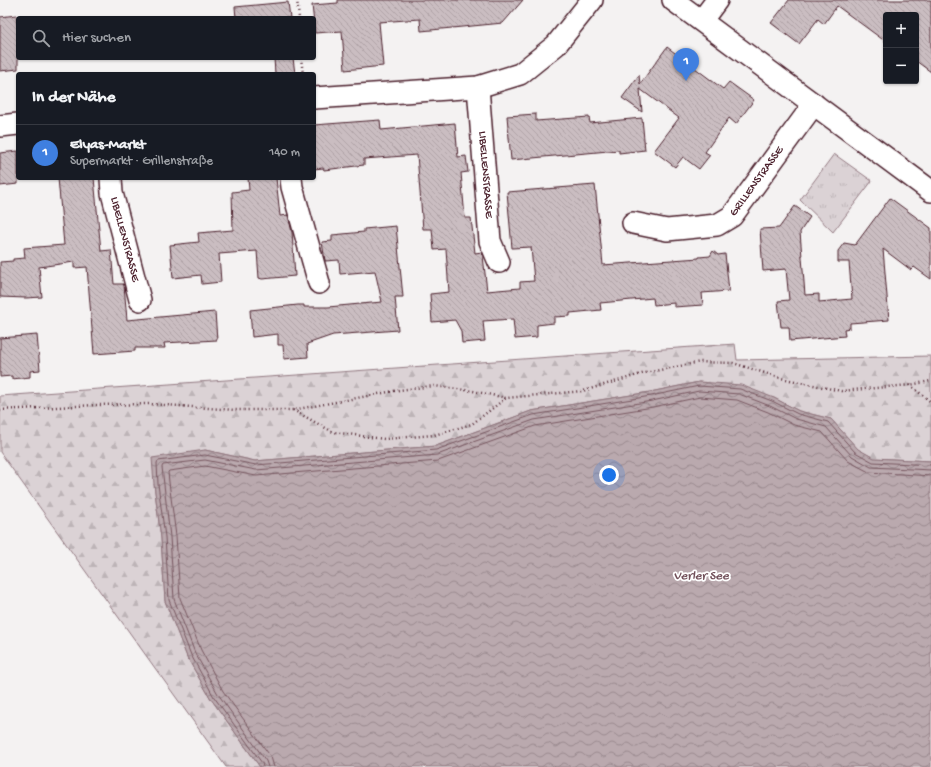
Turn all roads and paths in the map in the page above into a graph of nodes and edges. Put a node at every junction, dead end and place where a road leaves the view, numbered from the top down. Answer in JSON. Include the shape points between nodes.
{"nodes":[{"id":1,"x":297,"y":0,"type":"edge"},
{"id":2,"x":592,"y":0,"type":"edge"},
{"id":3,"x":673,"y":0,"type":"edge"},
{"id":4,"x":717,"y":0,"type":"edge"},
{"id":5,"x":299,"y":16,"type":"edge"},
{"id":6,"x":702,"y":20,"type":"junction"},
{"id":7,"x":301,"y":60,"type":"edge"},
{"id":8,"x":302,"y":72,"type":"edge"},
{"id":9,"x":478,"y":87,"type":"junction"},
{"id":10,"x":316,"y":98,"type":"edge"},
{"id":11,"x":814,"y":104,"type":"junction"},
{"id":12,"x":16,"y":124,"type":"edge"},
{"id":13,"x":0,"y":126,"type":"edge"},
{"id":14,"x":111,"y":180,"type":"edge"},
{"id":15,"x":291,"y":180,"type":"edge"},
{"id":16,"x":931,"y":191,"type":"edge"},
{"id":17,"x":633,"y":223,"type":"dead end"},
{"id":18,"x":499,"y":262,"type":"dead end"},
{"id":19,"x":319,"y":283,"type":"dead end"},
{"id":20,"x":140,"y":300,"type":"dead end"},
{"id":21,"x":931,"y":381,"type":"edge"},
{"id":22,"x":910,"y":385,"type":"junction"},
{"id":23,"x":506,"y":398,"type":"junction"},
{"id":24,"x":931,"y":402,"type":"edge"},
{"id":25,"x":0,"y":410,"type":"edge"},
{"id":26,"x":292,"y":410,"type":"junction"}],
"edges":[{"from":1,"to":5,"type":"path"},
{"from":2,"to":9,"type":"street","via":[[556,45],[520,74]]},
{"from":3,"to":6,"type":"street"},
{"from":4,"to":6,"type":"street"},
{"from":6,"to":11,"type":"street"},
{"from":7,"to":8,"type":"path"},
{"from":9,"to":10,"type":"street"},
{"from":9,"to":18,"type":"street","name":"LIBELLENSTRASSE","via":[[490,241]]},
{"from":11,"to":16,"type":"street"},
{"from":11,"to":17,"type":"street","name":"GRILLENSTRASSE","via":[[732,216],[717,225],[667,230]]},
{"from":12,"to":13,"type":"street"},
{"from":14,"to":20,"type":"street","name":"LIBELLENSTRASSE","via":[[112,193]]},
{"from":15,"to":19,"type":"street"},
{"from":21,"to":22,"type":"path"},
{"from":22,"to":23,"type":"path","via":[[841,391],[781,378],[733,363],[700,362],[645,373],[583,391]]},
{"from":22,"to":24,"type":"path"},
{"from":23,"to":26,"type":"path","via":[[434,386]]},
{"from":23,"to":26,"type":"path","via":[[472,424],[434,435],[384,439],[333,432]]},
{"from":25,"to":26,"type":"path","via":[[150,404],[236,410]]}]}
